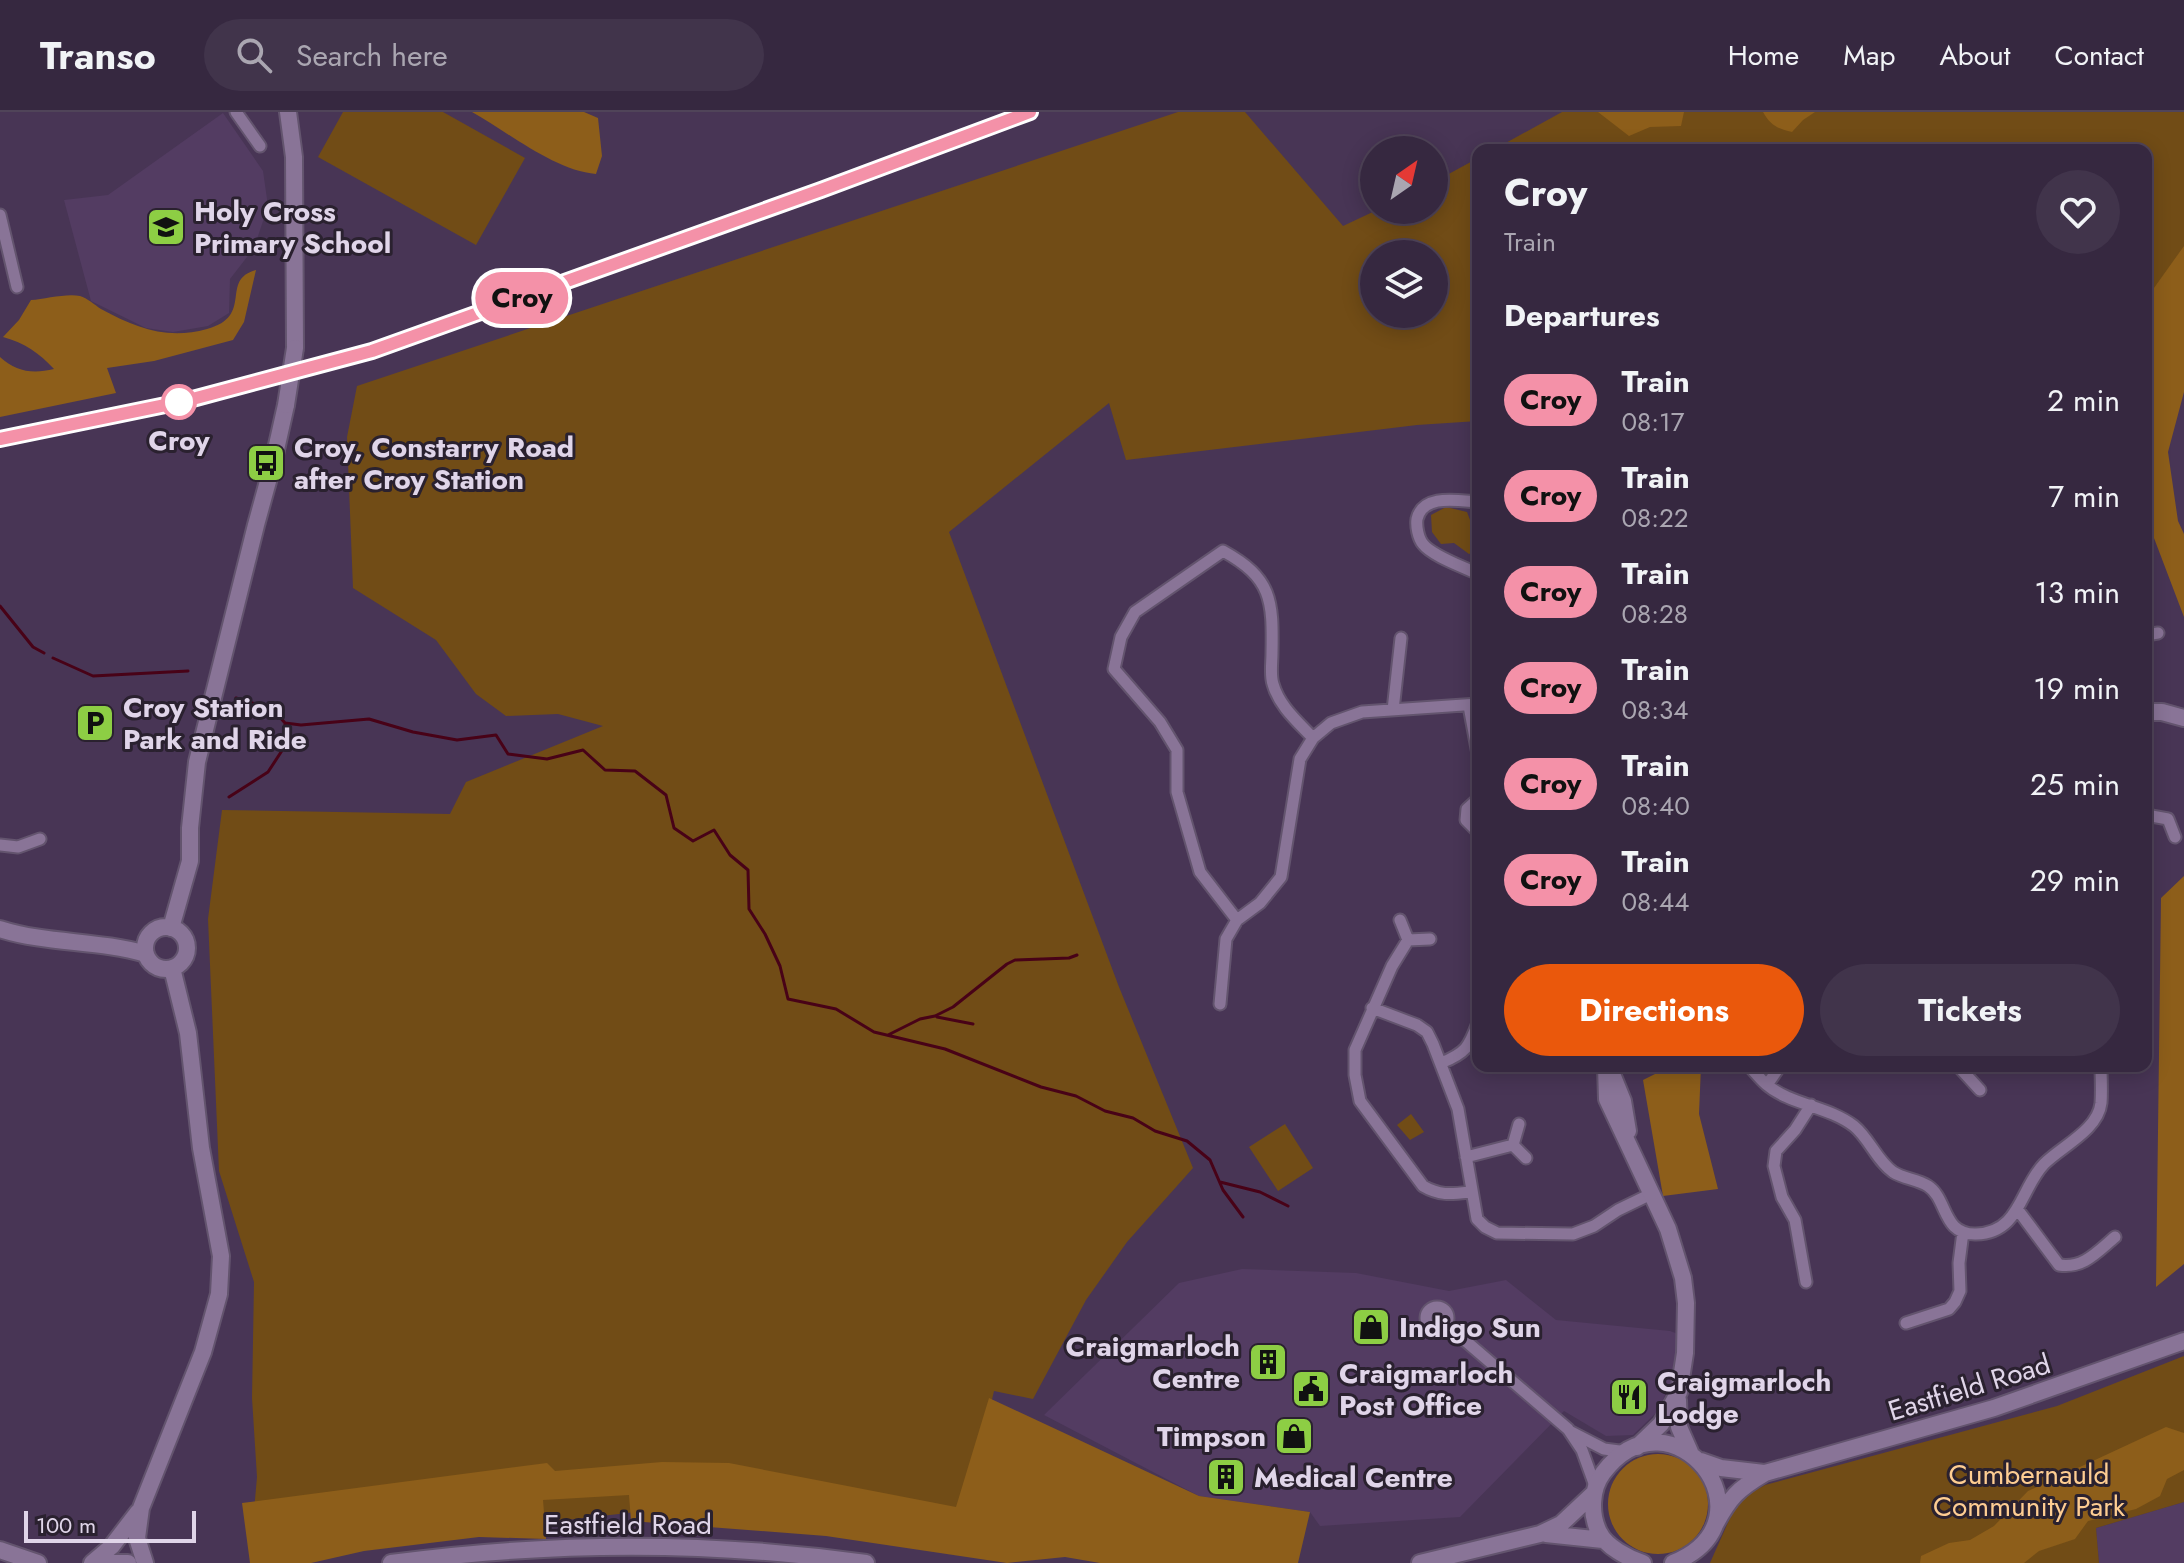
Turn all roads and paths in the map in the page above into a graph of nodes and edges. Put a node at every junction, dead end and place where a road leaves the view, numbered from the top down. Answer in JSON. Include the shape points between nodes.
{"nodes":[{"id":1,"x":236,"y":112,"type":"edge"},
{"id":2,"x":288,"y":112,"type":"edge"},
{"id":3,"x":260,"y":146,"type":"dead end"},
{"id":4,"x":0,"y":215,"type":"edge"},
{"id":5,"x":17,"y":287,"type":"dead end"},
{"id":6,"x":1472,"y":502,"type":"edge"},
{"id":7,"x":1472,"y":571,"type":"edge"},
{"id":8,"x":1401,"y":638,"type":"dead end"},
{"id":9,"x":1472,"y":705,"type":"edge"},
{"id":10,"x":1393,"y":710,"type":"junction"},
{"id":11,"x":2152,"y":712,"type":"edge"},
{"id":12,"x":2184,"y":718,"type":"edge"},
{"id":13,"x":1313,"y":738,"type":"junction"},
{"id":14,"x":1472,"y":804,"type":"edge"},
{"id":15,"x":2152,"y":816,"type":"edge"},
{"id":16,"x":1472,"y":826,"type":"edge"},
{"id":17,"x":2175,"y":837,"type":"dead end"},
{"id":18,"x":40,"y":839,"type":"dead end"},
{"id":19,"x":0,"y":845,"type":"edge"},
{"id":20,"x":1237,"y":920,"type":"junction"},
{"id":21,"x":1400,"y":920,"type":"dead end"},
{"id":22,"x":171,"y":928,"type":"junction"},
{"id":23,"x":0,"y":929,"type":"edge"},
{"id":24,"x":1430,"y":939,"type":"dead end"},
{"id":25,"x":1408,"y":940,"type":"junction"},
{"id":26,"x":146,"y":954,"type":"junction"},
{"id":27,"x":172,"y":968,"type":"junction"},
{"id":28,"x":1220,"y":1004,"type":"dead end"},
{"id":29,"x":1372,"y":1008,"type":"junction"},
{"id":30,"x":1472,"y":1040,"type":"edge"},
{"id":31,"x":1441,"y":1063,"type":"junction"},
{"id":32,"x":1608,"y":1072,"type":"edge"},
{"id":33,"x":1755,"y":1072,"type":"edge"},
{"id":34,"x":1776,"y":1072,"type":"edge"},
{"id":35,"x":1964,"y":1072,"type":"edge"},
{"id":36,"x":2101,"y":1072,"type":"edge"},
{"id":37,"x":1767,"y":1085,"type":"junction"},
{"id":38,"x":1980,"y":1090,"type":"dead end"},
{"id":39,"x":1811,"y":1105,"type":"junction"},
{"id":40,"x":1519,"y":1124,"type":"dead end"},
{"id":41,"x":1513,"y":1145,"type":"junction"},
{"id":42,"x":1466,"y":1157,"type":"junction"},
{"id":43,"x":1526,"y":1158,"type":"dead end"},
{"id":44,"x":1471,"y":1192,"type":"junction"},
{"id":45,"x":1651,"y":1194,"type":"junction"},
{"id":46,"x":2018,"y":1210,"type":"junction"},
{"id":47,"x":1963,"y":1232,"type":"junction"},
{"id":48,"x":2115,"y":1237,"type":"dead end"},
{"id":49,"x":1806,"y":1282,"type":"dead end"},
{"id":50,"x":1906,"y":1323,"type":"dead end"},
{"id":51,"x":1444,"y":1328,"type":"dead end"},
{"id":52,"x":2184,"y":1341,"type":"edge"},
{"id":53,"x":1679,"y":1392,"type":"junction"},
{"id":54,"x":1568,"y":1429,"type":"junction"},
{"id":55,"x":1632,"y":1449,"type":"junction"},
{"id":56,"x":1695,"y":1456,"type":"junction"},
{"id":57,"x":1765,"y":1473,"type":"junction"},
{"id":58,"x":1594,"y":1490,"type":"junction"},
{"id":59,"x":141,"y":1508,"type":"junction"},
{"id":60,"x":1715,"y":1525,"type":"junction"},
{"id":61,"x":1540,"y":1534,"type":"junction"},
{"id":62,"x":1603,"y":1540,"type":"junction"},
{"id":63,"x":1705,"y":1543,"type":"junction"},
{"id":64,"x":0,"y":1550,"type":"edge"},
{"id":65,"x":38,"y":1563,"type":"edge"},
{"id":66,"x":92,"y":1563,"type":"edge"},
{"id":67,"x":102,"y":1563,"type":"edge"},
{"id":68,"x":128,"y":1563,"type":"edge"},
{"id":69,"x":145,"y":1563,"type":"edge"},
{"id":70,"x":391,"y":1563,"type":"edge"},
{"id":71,"x":866,"y":1563,"type":"edge"},
{"id":72,"x":1420,"y":1563,"type":"edge"},
{"id":73,"x":1643,"y":1563,"type":"edge"},
{"id":74,"x":1673,"y":1563,"type":"edge"},
{"id":75,"x":1697,"y":1563,"type":"edge"}],
"edges":[{"from":1,"to":3,"type":"street"},
{"from":2,"to":22,"type":"street","bridge":true,"via":[[294,157],[295,348],[273,463],[200,749],[190,861]]},
{"from":4,"to":5,"type":"street"},
{"from":6,"to":7,"type":"street","via":[[1429,503],[1417,522],[1423,543]]},
{"from":8,"to":10,"type":"street"},
{"from":9,"to":10,"type":"street"},
{"from":10,"to":13,"type":"street","via":[[1362,712],[1331,723]]},
{"from":11,"to":12,"type":"street"},
{"from":13,"to":20,"type":"street","via":[[1300,759],[1281,877]]},
{"from":13,"to":20,"type":"street","via":[[1281,703],[1272,682],[1273,615],[1263,582],[1246,564],[1223,551],[1135,612],[1121,637],[1114,669],[1177,750],[1177,792],[1200,872]]},
{"from":14,"to":16,"type":"street","via":[[1466,820]]},
{"from":15,"to":17,"type":"street","via":[[2168,819]]},
{"from":18,"to":19,"type":"street","via":[[18,847]]},
{"from":20,"to":28,"type":"street","via":[[1226,939]]},
{"from":21,"to":25,"type":"street"},
{"from":22,"to":26,"type":"street","via":[[150,934]]},
{"from":22,"to":27,"type":"street","via":[[184,937],[187,950]]},
{"from":23,"to":26,"type":"street"},
{"from":24,"to":25,"type":"street"},
{"from":25,"to":29,"type":"street"},
{"from":26,"to":27,"type":"street","via":[[157,967]]},
{"from":27,"to":59,"type":"street","via":[[188,1033],[221,1256],[219,1294],[203,1352]]},
{"from":29,"to":31,"type":"street","via":[[1427,1032]]},
{"from":29,"to":44,"type":"street","via":[[1355,1050],[1360,1101],[1423,1186],[1449,1195]]},
{"from":30,"to":31,"type":"street","via":[[1460,1055]]},
{"from":31,"to":42,"type":"street","via":[[1458,1109]]},
{"from":32,"to":45,"type":"street","via":[[1607,1099]]},
{"from":33,"to":37,"type":"street"},
{"from":34,"to":37,"type":"street"},
{"from":35,"to":38,"type":"street"},
{"from":36,"to":46,"type":"street","via":[[2096,1119],[2044,1164]]},
{"from":37,"to":39,"type":"street"},
{"from":39,"to":47,"type":"street","via":[[1856,1127],[1892,1172],[1928,1186],[1946,1218]]},
{"from":39,"to":49,"type":"street","via":[[1776,1151],[1774,1166],[1795,1220]]},
{"from":40,"to":41,"type":"street"},
{"from":41,"to":42,"type":"street"},
{"from":41,"to":43,"type":"street"},
{"from":42,"to":44,"type":"street"},
{"from":44,"to":45,"type":"street","via":[[1477,1219],[1497,1233],[1573,1234]]},
{"from":45,"to":53,"type":"street","via":[[1683,1278],[1687,1328]]},
{"from":46,"to":47,"type":"street","via":[[1999,1230]]},
{"from":46,"to":48,"type":"street","via":[[2059,1265],[2081,1264]]},
{"from":47,"to":50,"type":"street","via":[[1955,1302],[1949,1309]]},
{"from":51,"to":54,"type":"street"},
{"from":52,"to":57,"type":"street","name":"Eastfield Road","via":[[1994,1408]]},
{"from":53,"to":55,"type":"street","via":[[1661,1424]]},
{"from":53,"to":56,"type":"street","via":[[1678,1418]]},
{"from":54,"to":55,"type":"street","via":[[1593,1445]]},
{"from":54,"to":58,"type":"street","via":[[1582,1450]]},
{"from":55,"to":56,"type":"street","name":"Eastfield Road","via":[[1671,1444]]},
{"from":55,"to":58,"type":"street","via":[[1616,1459]]},
{"from":56,"to":57,"type":"street","name":"Eastfield Road","via":[[1721,1468]]},
{"from":56,"to":60,"type":"street","via":[[1716,1484]]},
{"from":57,"to":60,"type":"street","name":"Eastfield Road","via":[[1738,1489]]},
{"from":58,"to":61,"type":"street","via":[[1561,1524]]},
{"from":58,"to":62,"type":"street","via":[[1593,1512]]},
{"from":59,"to":66,"type":"street","via":[[118,1540]]},
{"from":59,"to":69,"type":"street","via":[[137,1538]]},
{"from":60,"to":63,"type":"street","name":"Eastfield Road"},
{"from":61,"to":62,"type":"street"},
{"from":61,"to":72,"type":"street"},
{"from":62,"to":73,"type":"street"},
{"from":63,"to":74,"type":"street"},
{"from":63,"to":75,"type":"street","name":"Eastfield Road"},
{"from":64,"to":65,"type":"street"},
{"from":67,"to":68,"type":"street"},
{"from":70,"to":71,"type":"street","name":"Eastfield Road","via":[[513,1550],[652,1547]]}]}
